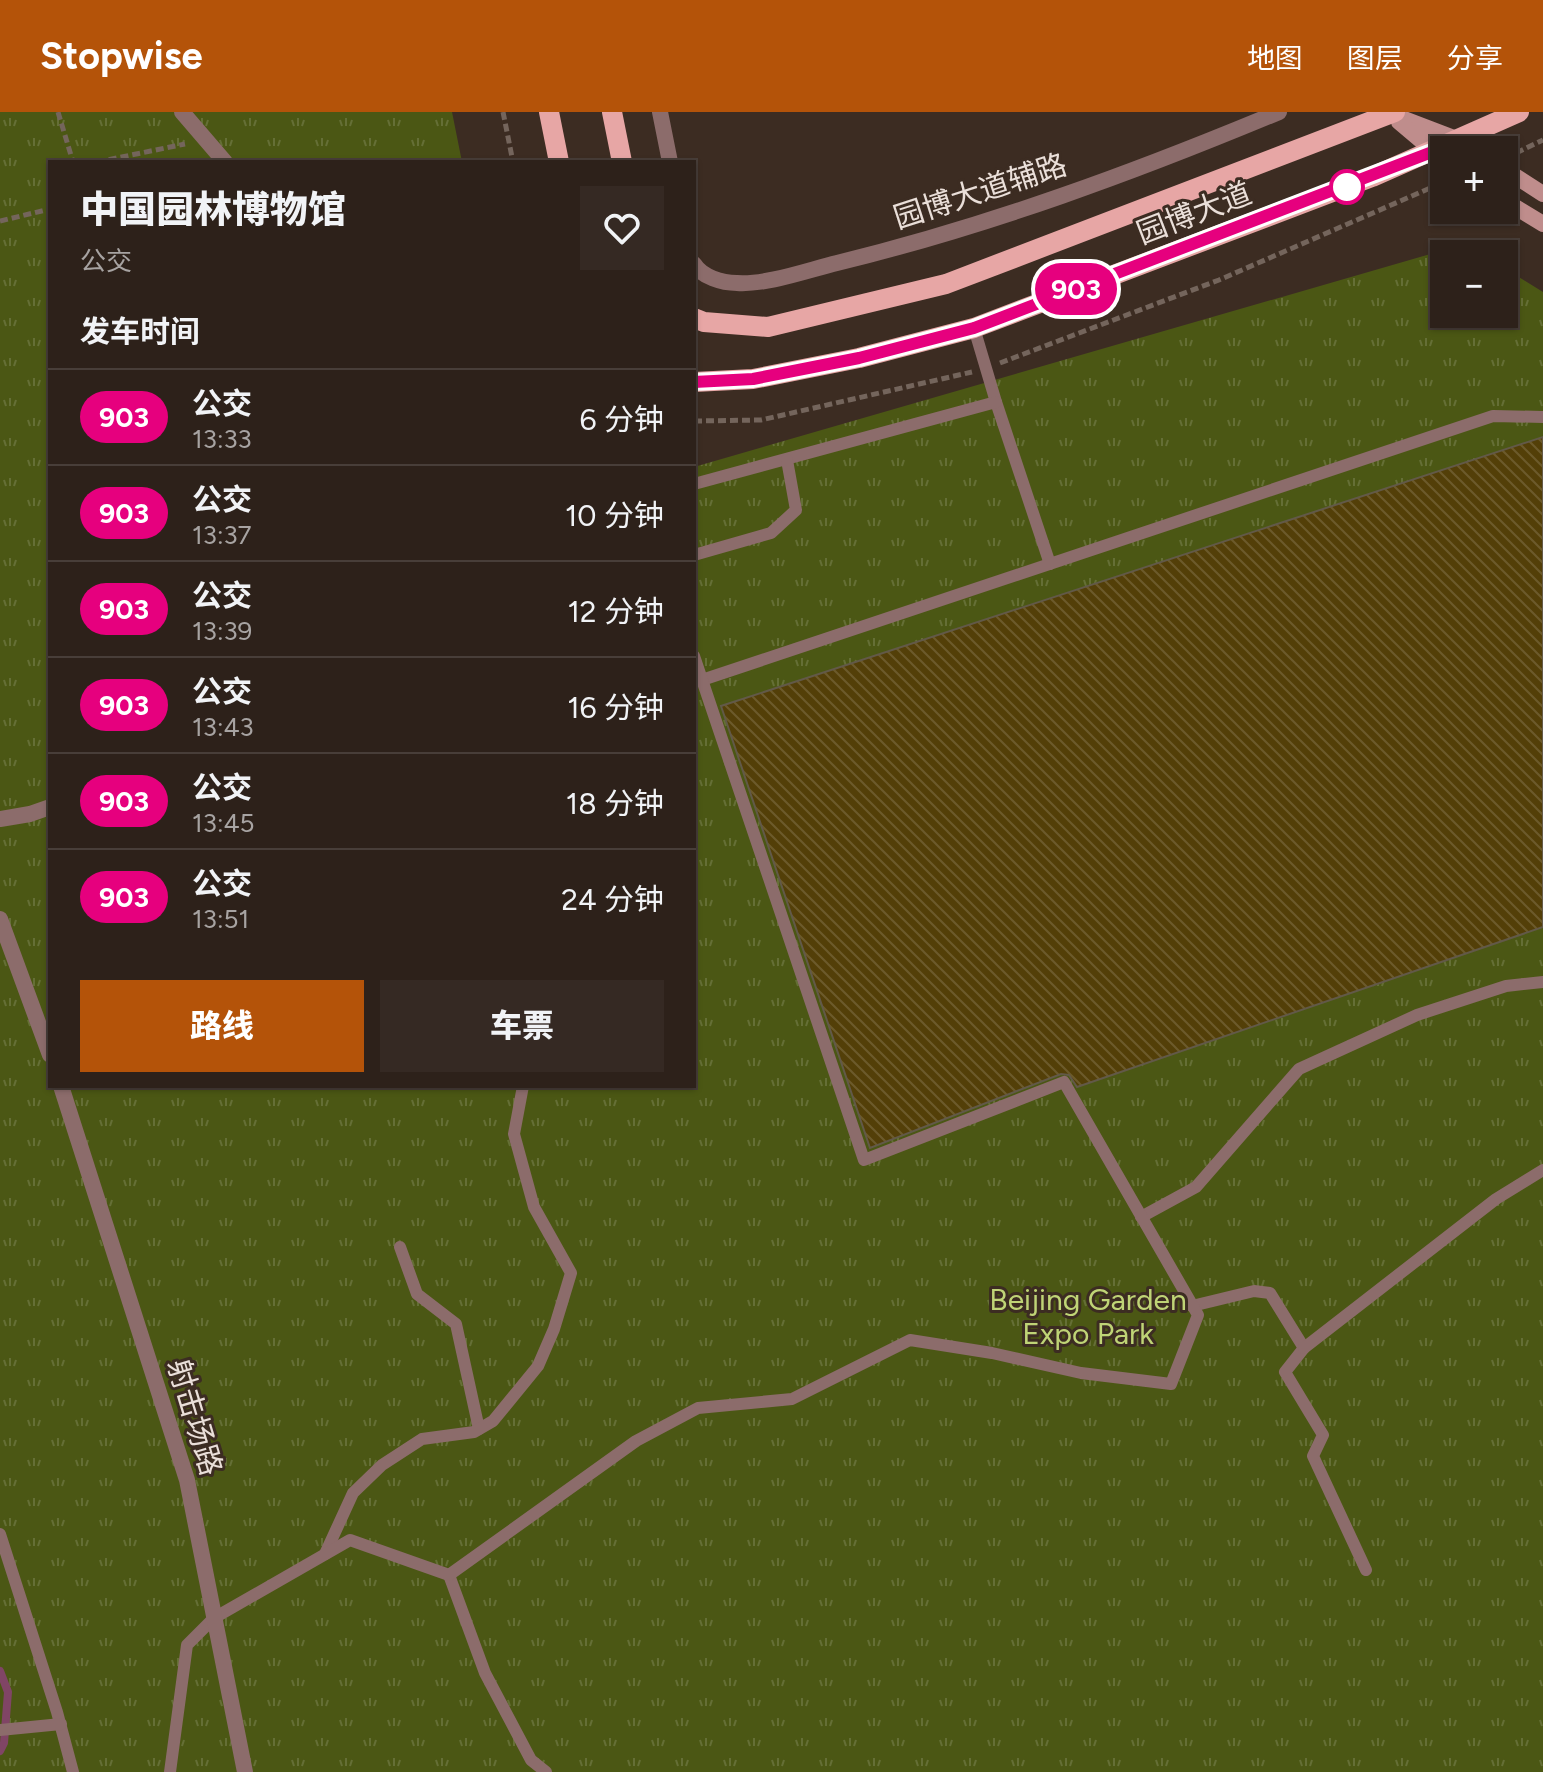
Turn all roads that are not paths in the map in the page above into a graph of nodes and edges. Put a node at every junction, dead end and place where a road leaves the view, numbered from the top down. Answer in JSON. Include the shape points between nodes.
{"nodes":[{"id":1,"x":182,"y":112,"type":"edge"},
{"id":2,"x":549,"y":112,"type":"edge"},
{"id":3,"x":612,"y":112,"type":"edge"},
{"id":4,"x":660,"y":112,"type":"edge"},
{"id":5,"x":1279,"y":112,"type":"edge"},
{"id":6,"x":1519,"y":112,"type":"edge"},
{"id":7,"x":1391,"y":113,"type":"edge"},
{"id":8,"x":1445,"y":136,"type":"edge"},
{"id":9,"x":1480,"y":136,"type":"edge"},
{"id":10,"x":1430,"y":149,"type":"edge"},
{"id":11,"x":1430,"y":159,"type":"edge"},
{"id":12,"x":223,"y":160,"type":"edge"},
{"id":13,"x":559,"y":160,"type":"edge"},
{"id":14,"x":622,"y":160,"type":"edge"},
{"id":15,"x":670,"y":160,"type":"edge"},
{"id":16,"x":1518,"y":178,"type":"edge"},
{"id":17,"x":1543,"y":194,"type":"edge"},
{"id":18,"x":1518,"y":209,"type":"edge"},
{"id":19,"x":1543,"y":224,"type":"edge"},
{"id":20,"x":696,"y":268,"type":"edge"},
{"id":21,"x":696,"y":319,"type":"edge"},
{"id":22,"x":974,"y":328,"type":"junction"},
{"id":23,"x":696,"y":382,"type":"edge"},
{"id":24,"x":996,"y":402,"type":"junction"},
{"id":25,"x":1543,"y":417,"type":"edge"},
{"id":26,"x":787,"y":460,"type":"junction"},
{"id":27,"x":696,"y":483,"type":"edge"},
{"id":28,"x":696,"y":554,"type":"edge"},
{"id":29,"x":1050,"y":564,"type":"junction"},
{"id":30,"x":696,"y":662,"type":"edge"},
{"id":31,"x":702,"y":680,"type":"junction"},
{"id":32,"x":707,"y":695,"type":"junction"},
{"id":33,"x":696,"y":700,"type":"edge"},
{"id":34,"x":48,"y":808,"type":"edge"},
{"id":35,"x":0,"y":819,"type":"edge"},
{"id":36,"x":0,"y":919,"type":"edge"},
{"id":37,"x":1543,"y":982,"type":"edge"},
{"id":38,"x":48,"y":1050,"type":"edge"},
{"id":39,"x":62,"y":1088,"type":"edge"},
{"id":40,"x":523,"y":1088,"type":"edge"},
{"id":41,"x":1543,"y":1170,"type":"edge"},
{"id":42,"x":1141,"y":1217,"type":"junction"},
{"id":43,"x":400,"y":1247,"type":"dead end"},
{"id":44,"x":1192,"y":1306,"type":"junction"},
{"id":45,"x":1304,"y":1348,"type":"junction"},
{"id":46,"x":479,"y":1429,"type":"junction"},
{"id":47,"x":0,"y":1534,"type":"edge"},
{"id":48,"x":325,"y":1554,"type":"junction"},
{"id":49,"x":1366,"y":1570,"type":"dead end"},
{"id":50,"x":449,"y":1575,"type":"junction"},
{"id":51,"x":214,"y":1618,"type":"junction"},
{"id":52,"x":61,"y":1724,"type":"junction"},
{"id":53,"x":0,"y":1730,"type":"edge"},
{"id":54,"x":530,"y":1766,"type":"edge"},
{"id":55,"x":73,"y":1772,"type":"edge"},
{"id":56,"x":170,"y":1772,"type":"edge"},
{"id":57,"x":245,"y":1772,"type":"edge"},
{"id":58,"x":546,"y":1772,"type":"edge"}],
"edges":[{"from":1,"to":12,"type":"street"},
{"from":2,"to":13,"type":"main road"},
{"from":3,"to":14,"type":"main road"},
{"from":4,"to":15,"type":"street"},
{"from":5,"to":20,"type":"street","name":"园博大道辅路","via":[[1019,213],[873,254],[735,284]]},
{"from":6,"to":9,"type":"main road","name":"园博大道"},
{"from":7,"to":8,"type":"main road"},
{"from":7,"to":10,"type":"main road"},
{"from":7,"to":21,"type":"main road","name":"园博大道","via":[[946,284],[768,327]]},
{"from":11,"to":22,"type":"main road","name":"园博大道"},
{"from":16,"to":17,"type":"main road"},
{"from":18,"to":19,"type":"main road"},
{"from":22,"to":23,"type":"main road","name":"园博大道","via":[[753,379]]},
{"from":22,"to":24,"type":"lane"},
{"from":24,"to":26,"type":"lane"},
{"from":24,"to":29,"type":"lane"},
{"from":25,"to":29,"type":"lane","via":[[1493,416]]},
{"from":26,"to":27,"type":"lane"},
{"from":26,"to":28,"type":"lane","via":[[796,510],[771,533]]},
{"from":29,"to":31,"type":"lane"},
{"from":30,"to":31,"type":"lane"},
{"from":31,"to":32,"type":"lane"},
{"from":32,"to":33,"type":"lane"},
{"from":32,"to":42,"type":"lane","via":[[864,1160],[1064,1082]]},
{"from":34,"to":35,"type":"street"},
{"from":36,"to":38,"type":"street"},
{"from":37,"to":42,"type":"lane","via":[[1506,986],[1417,1015],[1299,1069],[1196,1187]]},
{"from":39,"to":51,"type":"street","name":"射击场路","via":[[187,1480]]},
{"from":40,"to":46,"type":"lane","via":[[514,1134],[534,1207],[571,1273],[538,1366],[493,1421]]},
{"from":41,"to":45,"type":"lane","via":[[1496,1199]]},
{"from":42,"to":44,"type":"lane"},
{"from":43,"to":46,"type":"lane","via":[[417,1294],[456,1324]]},
{"from":44,"to":45,"type":"lane","via":[[1254,1291],[1270,1293]]},
{"from":44,"to":50,"type":"lane","via":[[1198,1315],[1171,1384],[1081,1373],[910,1340],[792,1399],[698,1408],[636,1441]]},
{"from":45,"to":49,"type":"lane","via":[[1285,1372],[1323,1435],[1313,1456]]},
{"from":46,"to":48,"type":"lane","via":[[422,1439],[382,1465],[353,1493]]},
{"from":47,"to":52,"type":"lane"},
{"from":48,"to":50,"type":"lane","via":[[350,1540]]},
{"from":48,"to":51,"type":"lane"},
{"from":50,"to":54,"type":"lane","via":[[485,1673]]},
{"from":51,"to":56,"type":"lane","via":[[187,1645]]},
{"from":51,"to":57,"type":"street","name":"射击场路"},
{"from":52,"to":53,"type":"lane"},
{"from":52,"to":55,"type":"lane"},
{"from":54,"to":58,"type":"lane"}]}
